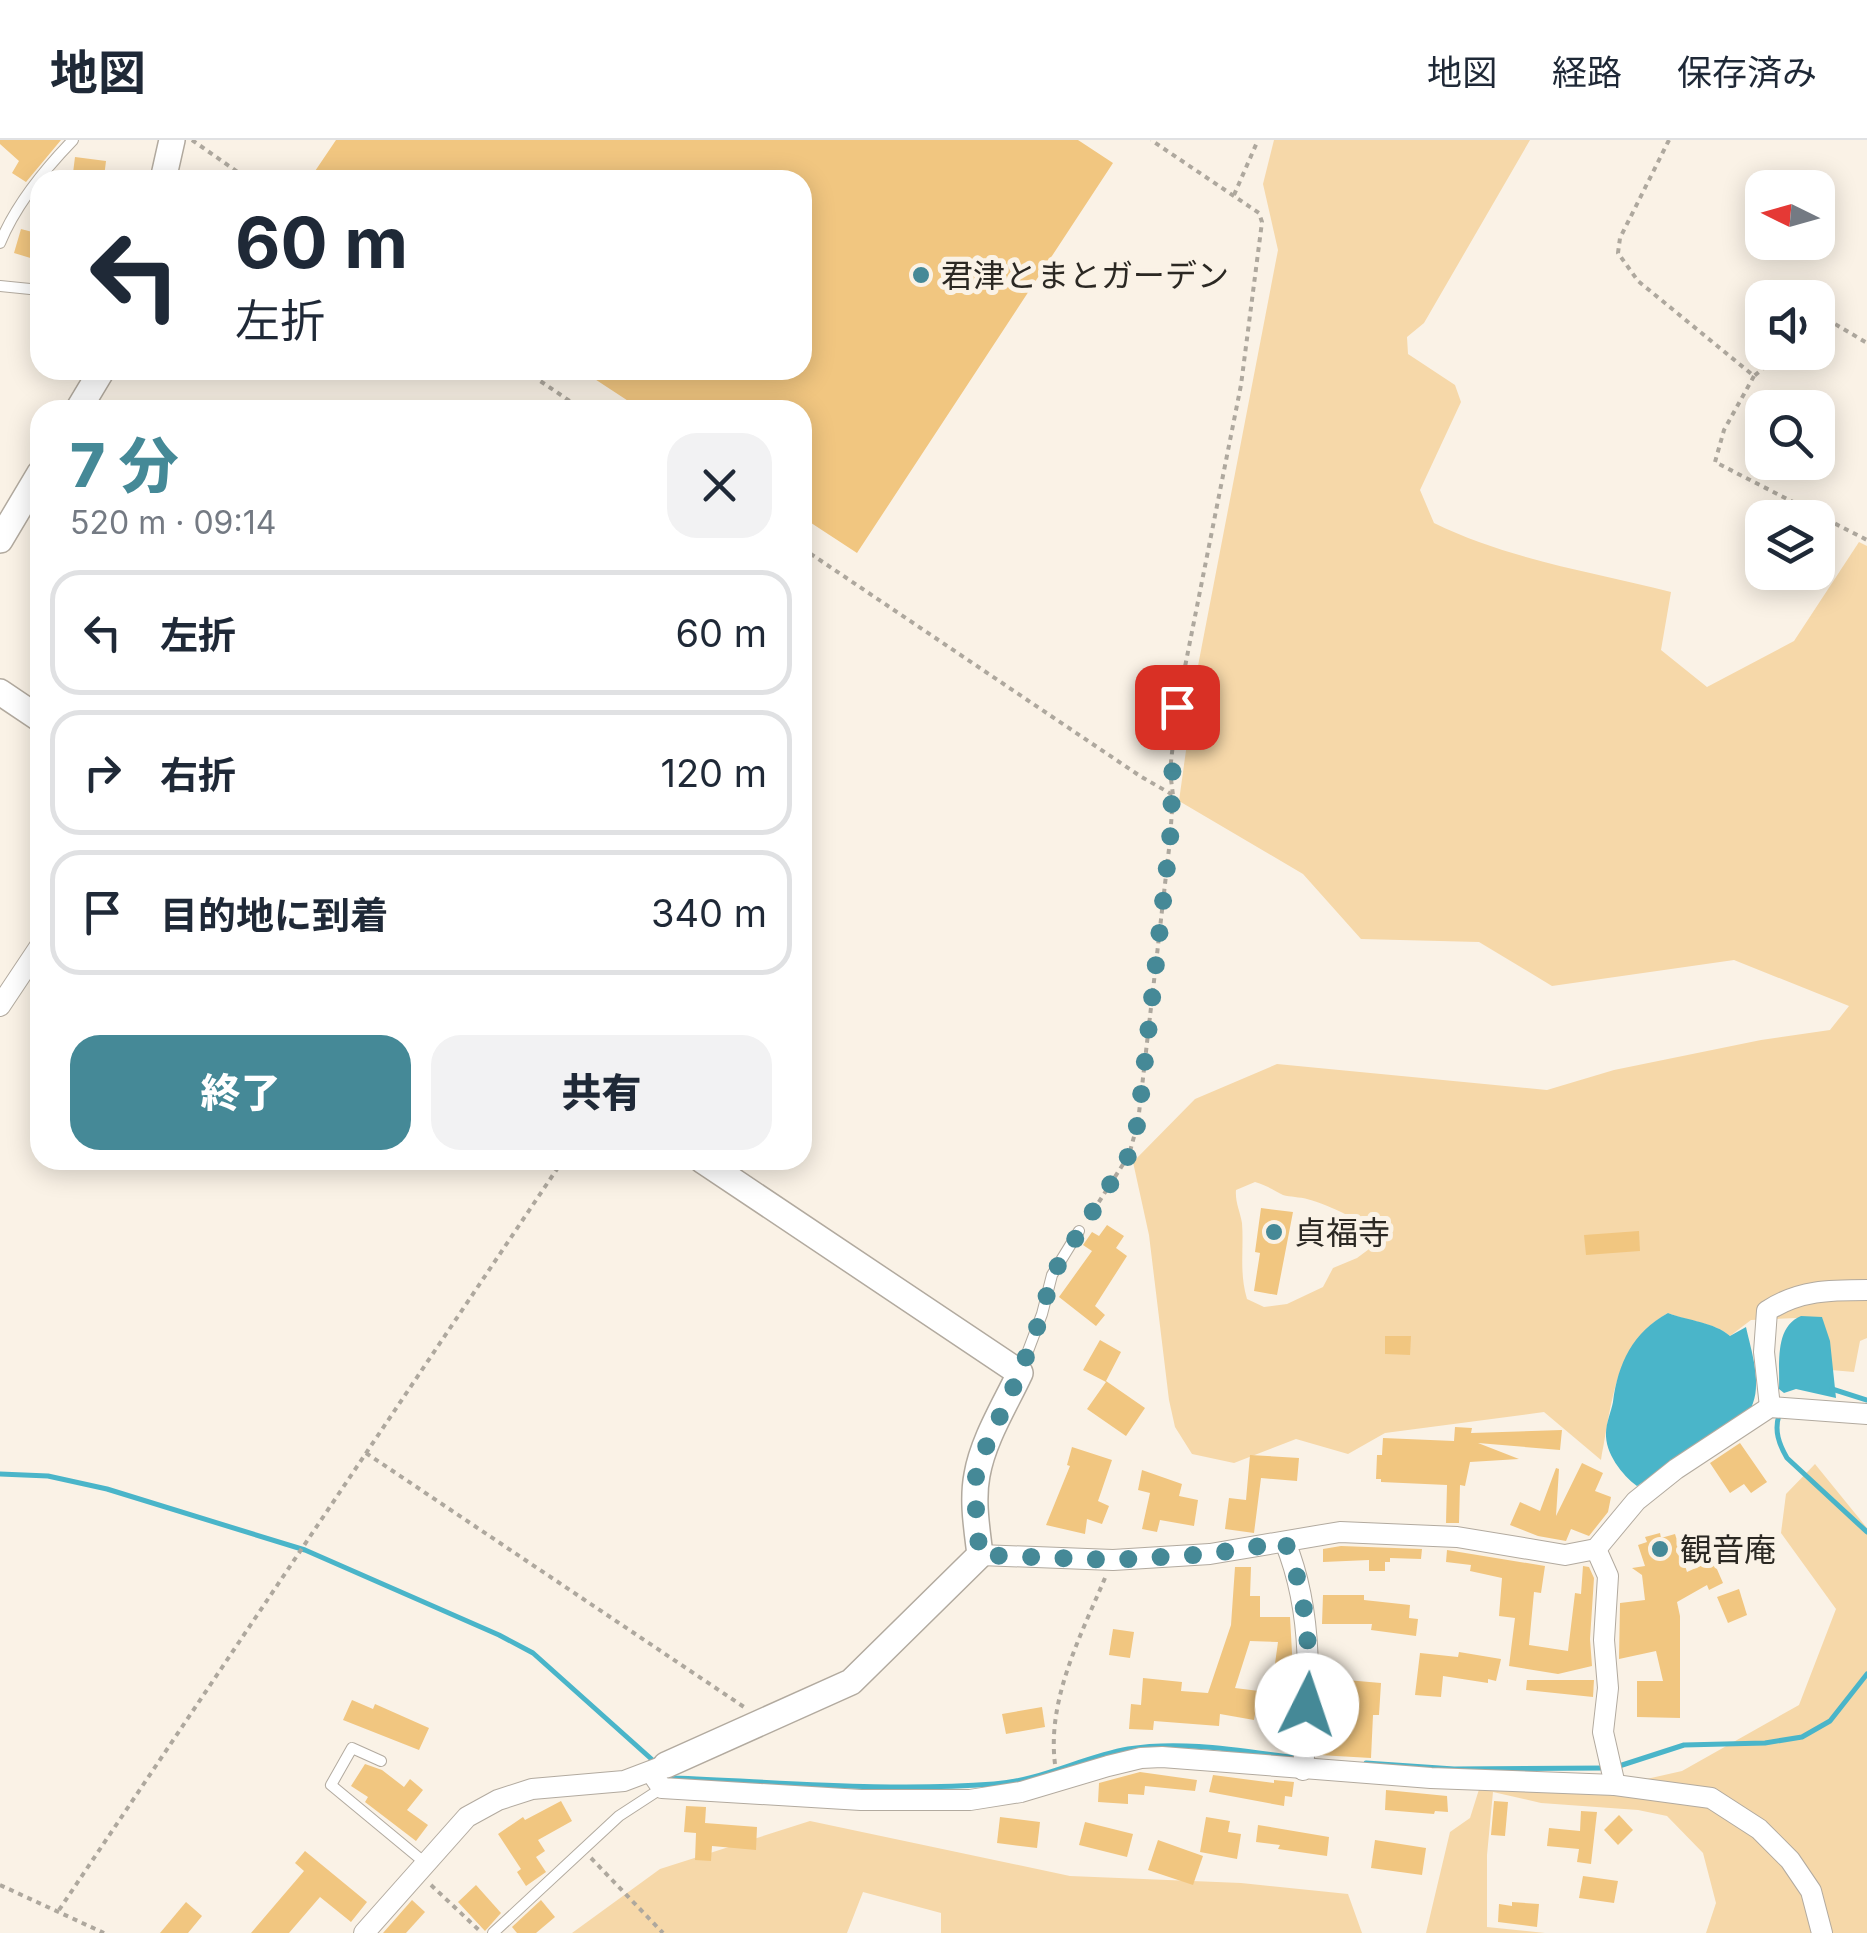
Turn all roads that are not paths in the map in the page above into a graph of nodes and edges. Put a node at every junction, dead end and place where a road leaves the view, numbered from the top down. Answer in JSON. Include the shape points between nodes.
{"nodes":[{"id":1,"x":73,"y":140,"type":"edge"},
{"id":2,"x":172,"y":140,"type":"edge"},
{"id":3,"x":47,"y":170,"type":"edge"},
{"id":4,"x":165,"y":170,"type":"edge"},
{"id":5,"x":30,"y":190,"type":"edge"},
{"id":6,"x":0,"y":243,"type":"edge"},
{"id":7,"x":0,"y":286,"type":"edge"},
{"id":8,"x":30,"y":289,"type":"edge"},
{"id":9,"x":30,"y":490,"type":"edge"},
{"id":10,"x":0,"y":540,"type":"edge"},
{"id":11,"x":0,"y":692,"type":"edge"},
{"id":12,"x":30,"y":712,"type":"edge"},
{"id":13,"x":30,"y":961,"type":"edge"},
{"id":14,"x":0,"y":1006,"type":"edge"},
{"id":15,"x":717,"y":1170,"type":"edge"},
{"id":16,"x":1079,"y":1231,"type":"road end"},
{"id":17,"x":1867,"y":1290,"type":"edge"},
{"id":18,"x":1020,"y":1373,"type":"junction"},
{"id":19,"x":1778,"y":1407,"type":"junction"},
{"id":20,"x":1867,"y":1414,"type":"edge"},
{"id":21,"x":1285,"y":1542,"type":"junction"},
{"id":22,"x":1596,"y":1550,"type":"junction"},
{"id":23,"x":980,"y":1555,"type":"junction"},
{"id":24,"x":380,"y":1762,"type":"dead end"},
{"id":25,"x":1304,"y":1762,"type":"junction"},
{"id":26,"x":1612,"y":1772,"type":"junction"},
{"id":27,"x":659,"y":1774,"type":"junction"},
{"id":28,"x":421,"y":1866,"type":"junction"},
{"id":29,"x":364,"y":1933,"type":"edge"},
{"id":30,"x":493,"y":1933,"type":"edge"},
{"id":31,"x":1822,"y":1933,"type":"edge"}],
"edges":[{"from":1,"to":3,"type":"lane"},
{"from":2,"to":4,"type":"street"},
{"from":5,"to":6,"type":"lane"},
{"from":7,"to":8,"type":"lane"},
{"from":9,"to":10,"type":"street"},
{"from":11,"to":12,"type":"street"},
{"from":13,"to":14,"type":"street"},
{"from":15,"to":18,"type":"street"},
{"from":16,"to":18,"type":"lane","via":[[1052,1275]]},
{"from":17,"to":19,"type":"street","via":[[1821,1290],[1766,1311],[1764,1352]]},
{"from":18,"to":23,"type":"street","via":[[976,1476]]},
{"from":19,"to":20,"type":"street"},
{"from":19,"to":22,"type":"street","via":[[1676,1469],[1636,1501]]},
{"from":21,"to":22,"type":"street","via":[[1340,1532],[1456,1537],[1565,1555]]},
{"from":21,"to":23,"type":"street","via":[[1113,1560]]},
{"from":21,"to":25,"type":"street","via":[[1296,1569],[1310,1657]]},
{"from":22,"to":26,"type":"street","via":[[1608,1576],[1603,1732]]},
{"from":23,"to":27,"type":"street","via":[[851,1682]]},
{"from":24,"to":28,"type":"lane","via":[[352,1748],[331,1784]]},
{"from":25,"to":26,"type":"street","via":[[1431,1778]]},
{"from":25,"to":27,"type":"street","via":[[1141,1758],[970,1800],[862,1800]]},
{"from":26,"to":31,"type":"street","via":[[1711,1798],[1759,1829],[1811,1892]]},
{"from":27,"to":28,"type":"street","via":[[563,1784],[498,1800],[467,1817]]},
{"from":27,"to":30,"type":"lane"},
{"from":28,"to":29,"type":"street"}]}
